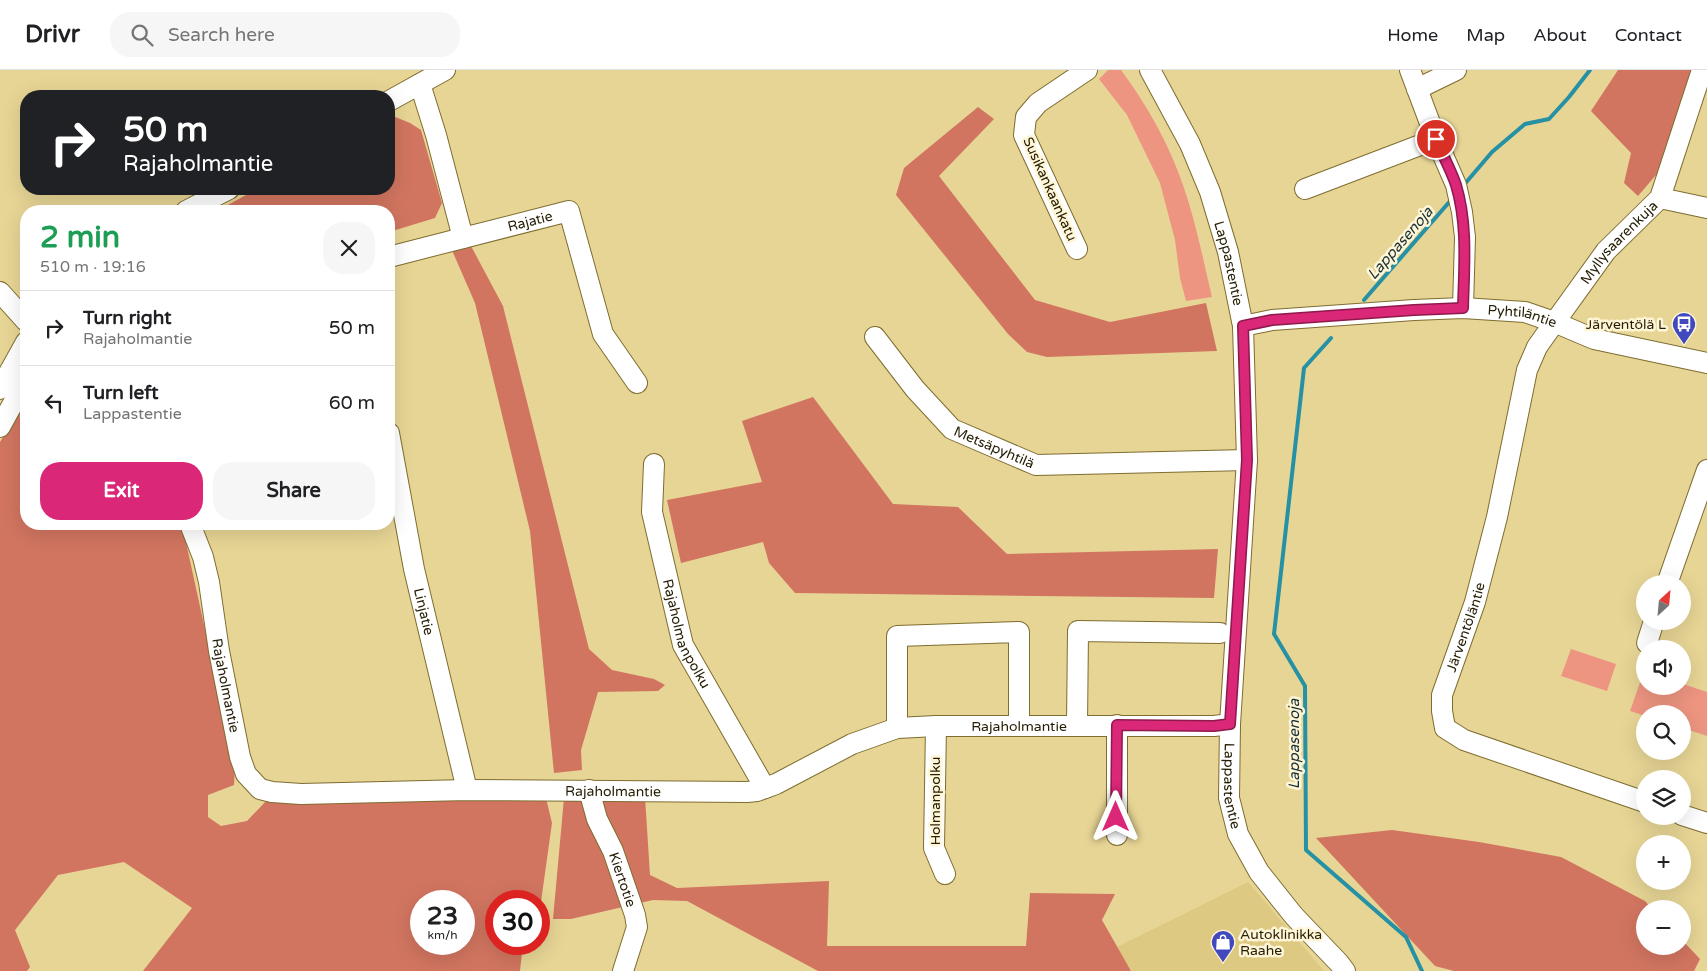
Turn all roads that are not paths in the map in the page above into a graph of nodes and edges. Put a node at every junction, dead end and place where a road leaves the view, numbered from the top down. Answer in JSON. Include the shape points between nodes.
{"nodes":[{"id":1,"x":1088,"y":70,"type":"edge"},
{"id":2,"x":1150,"y":70,"type":"edge"},
{"id":3,"x":1410,"y":70,"type":"edge"},
{"id":4,"x":1456,"y":70,"type":"edge"},
{"id":5,"x":1702,"y":70,"type":"edge"},
{"id":6,"x":445,"y":71,"type":"edge"},
{"id":7,"x":420,"y":84,"type":"junction"},
{"id":8,"x":1417,"y":89,"type":"junction"},
{"id":9,"x":395,"y":99,"type":"edge"},
{"id":10,"x":1436,"y":139,"type":"junction"},
{"id":11,"x":1304,"y":189,"type":"dead end"},
{"id":12,"x":218,"y":195,"type":"edge"},
{"id":13,"x":1660,"y":198,"type":"junction"},
{"id":14,"x":199,"y":205,"type":"edge"},
{"id":15,"x":1707,"y":208,"type":"edge"},
{"id":16,"x":463,"y":238,"type":"junction"},
{"id":17,"x":1077,"y":249,"type":"dead end"},
{"id":18,"x":395,"y":255,"type":"edge"},
{"id":19,"x":0,"y":286,"type":"edge"},
{"id":20,"x":0,"y":292,"type":"edge"},
{"id":21,"x":20,"y":298,"type":"edge"},
{"id":22,"x":1463,"y":308,"type":"junction"},
{"id":23,"x":20,"y":314,"type":"edge"},
{"id":24,"x":1554,"y":322,"type":"junction"},
{"id":25,"x":1243,"y":326,"type":"junction"},
{"id":26,"x":875,"y":337,"type":"dead end"},
{"id":27,"x":20,"y":353,"type":"edge"},
{"id":28,"x":1707,"y":363,"type":"edge"},
{"id":29,"x":637,"y":383,"type":"dead end"},
{"id":30,"x":0,"y":390,"type":"edge"},
{"id":31,"x":20,"y":391,"type":"edge"},
{"id":32,"x":0,"y":427,"type":"edge"},
{"id":33,"x":1247,"y":460,"type":"junction"},
{"id":34,"x":654,"y":464,"type":"dead end"},
{"id":35,"x":395,"y":466,"type":"edge"},
{"id":36,"x":1707,"y":470,"type":"edge"},
{"id":37,"x":192,"y":530,"type":"edge"},
{"id":38,"x":1670,"y":575,"type":"edge"},
{"id":39,"x":1220,"y":633,"type":"dead end"},
{"id":40,"x":1230,"y":724,"type":"junction"},
{"id":41,"x":1019,"y":725,"type":"junction"},
{"id":42,"x":1077,"y":725,"type":"junction"},
{"id":43,"x":1117,"y":725,"type":"junction"},
{"id":44,"x":936,"y":726,"type":"junction"},
{"id":45,"x":897,"y":728,"type":"junction"},
{"id":46,"x":766,"y":788,"type":"junction"},
{"id":47,"x":467,"y":790,"type":"junction"},
{"id":48,"x":589,"y":790,"type":"junction"},
{"id":49,"x":1636,"y":799,"type":"edge"},
{"id":50,"x":1691,"y":818,"type":"edge"},
{"id":51,"x":1707,"y":823,"type":"edge"},
{"id":52,"x":1116,"y":835,"type":"dead end"},
{"id":53,"x":945,"y":874,"type":"dead end"},
{"id":54,"x":623,"y":971,"type":"edge"},
{"id":55,"x":1345,"y":971,"type":"edge"}],
"edges":[{"from":1,"to":17,"type":"street","name":"Susikankaankatu","via":[[1038,103],[1026,118],[1024,135]]},
{"from":2,"to":25,"type":"street","name":"Lappastentie","via":[[1190,144],[1210,192],[1228,252]]},
{"from":3,"to":8,"type":"street"},
{"from":4,"to":8,"type":"street"},
{"from":5,"to":13,"type":"street","name":"Myllysaarenkuja"},
{"from":6,"to":7,"type":"street"},
{"from":7,"to":9,"type":"street"},
{"from":7,"to":16,"type":"street"},
{"from":8,"to":10,"type":"street"},
{"from":10,"to":11,"type":"street"},
{"from":10,"to":22,"type":"street","via":[[1456,185],[1466,237]]},
{"from":12,"to":14,"type":"street"},
{"from":13,"to":15,"type":"street"},
{"from":13,"to":24,"type":"street","name":"Myllysaarenkuja","via":[[1606,251]]},
{"from":16,"to":18,"type":"street"},
{"from":16,"to":29,"type":"street","name":"Rajatie","via":[[569,211],[603,334]]},
{"from":19,"to":21,"type":"street"},
{"from":20,"to":23,"type":"street"},
{"from":22,"to":24,"type":"street","name":"Pyhtiläntie","via":[[1525,312]]},
{"from":22,"to":25,"type":"street","name":"Pyhtiläntie","via":[[1272,320]]},
{"from":24,"to":28,"type":"street","name":"Pyhtiläntie","via":[[1594,339]]},
{"from":24,"to":49,"type":"street","name":"Järventöläntie","via":[[1537,347],[1527,370],[1497,517],[1475,602],[1442,695],[1442,711],[1445,728],[1464,740]]},
{"from":25,"to":33,"type":"street","name":"Lappastentie"},
{"from":26,"to":33,"type":"street","name":"Metsäpyhtilä","via":[[915,389],[952,429],[1036,465]]},
{"from":27,"to":30,"type":"street"},
{"from":31,"to":32,"type":"street"},
{"from":33,"to":40,"type":"street","name":"Lappastentie"},
{"from":34,"to":46,"type":"street","name":"Rajaholmanpolku","via":[[652,512],[683,645]]},
{"from":35,"to":47,"type":"street","name":"Linjatie","via":[[414,569]]},
{"from":36,"to":38,"type":"street"},
{"from":37,"to":47,"type":"street","name":"Rajaholmantie","via":[[209,582],[240,757],[246,774],[260,789],[301,794]]},
{"from":39,"to":42,"type":"street","via":[[1078,631]]},
{"from":40,"to":43,"type":"street","name":"Rajaholmantie"},
{"from":40,"to":55,"type":"street","name":"Lappastentie","via":[[1229,798],[1238,834],[1259,872]]},
{"from":41,"to":42,"type":"street","name":"Rajaholmantie"},
{"from":41,"to":44,"type":"street","name":"Rajaholmantie"},
{"from":41,"to":45,"type":"street","via":[[1019,632],[897,636]]},
{"from":42,"to":43,"type":"street","name":"Rajaholmantie"},
{"from":43,"to":52,"type":"street"},
{"from":44,"to":45,"type":"street","name":"Rajaholmantie"},
{"from":44,"to":53,"type":"street","name":"Holmanpolku","via":[[934,848]]},
{"from":45,"to":46,"type":"street","name":"Rajaholmantie","via":[[852,744]]},
{"from":46,"to":48,"type":"street","name":"Rajaholmantie","via":[[747,792]]},
{"from":47,"to":48,"type":"street","name":"Rajaholmantie"},
{"from":48,"to":54,"type":"street","name":"Kiertotie","via":[[597,819],[613,851],[635,915],[637,927]]},
{"from":50,"to":51,"type":"street"}]}
